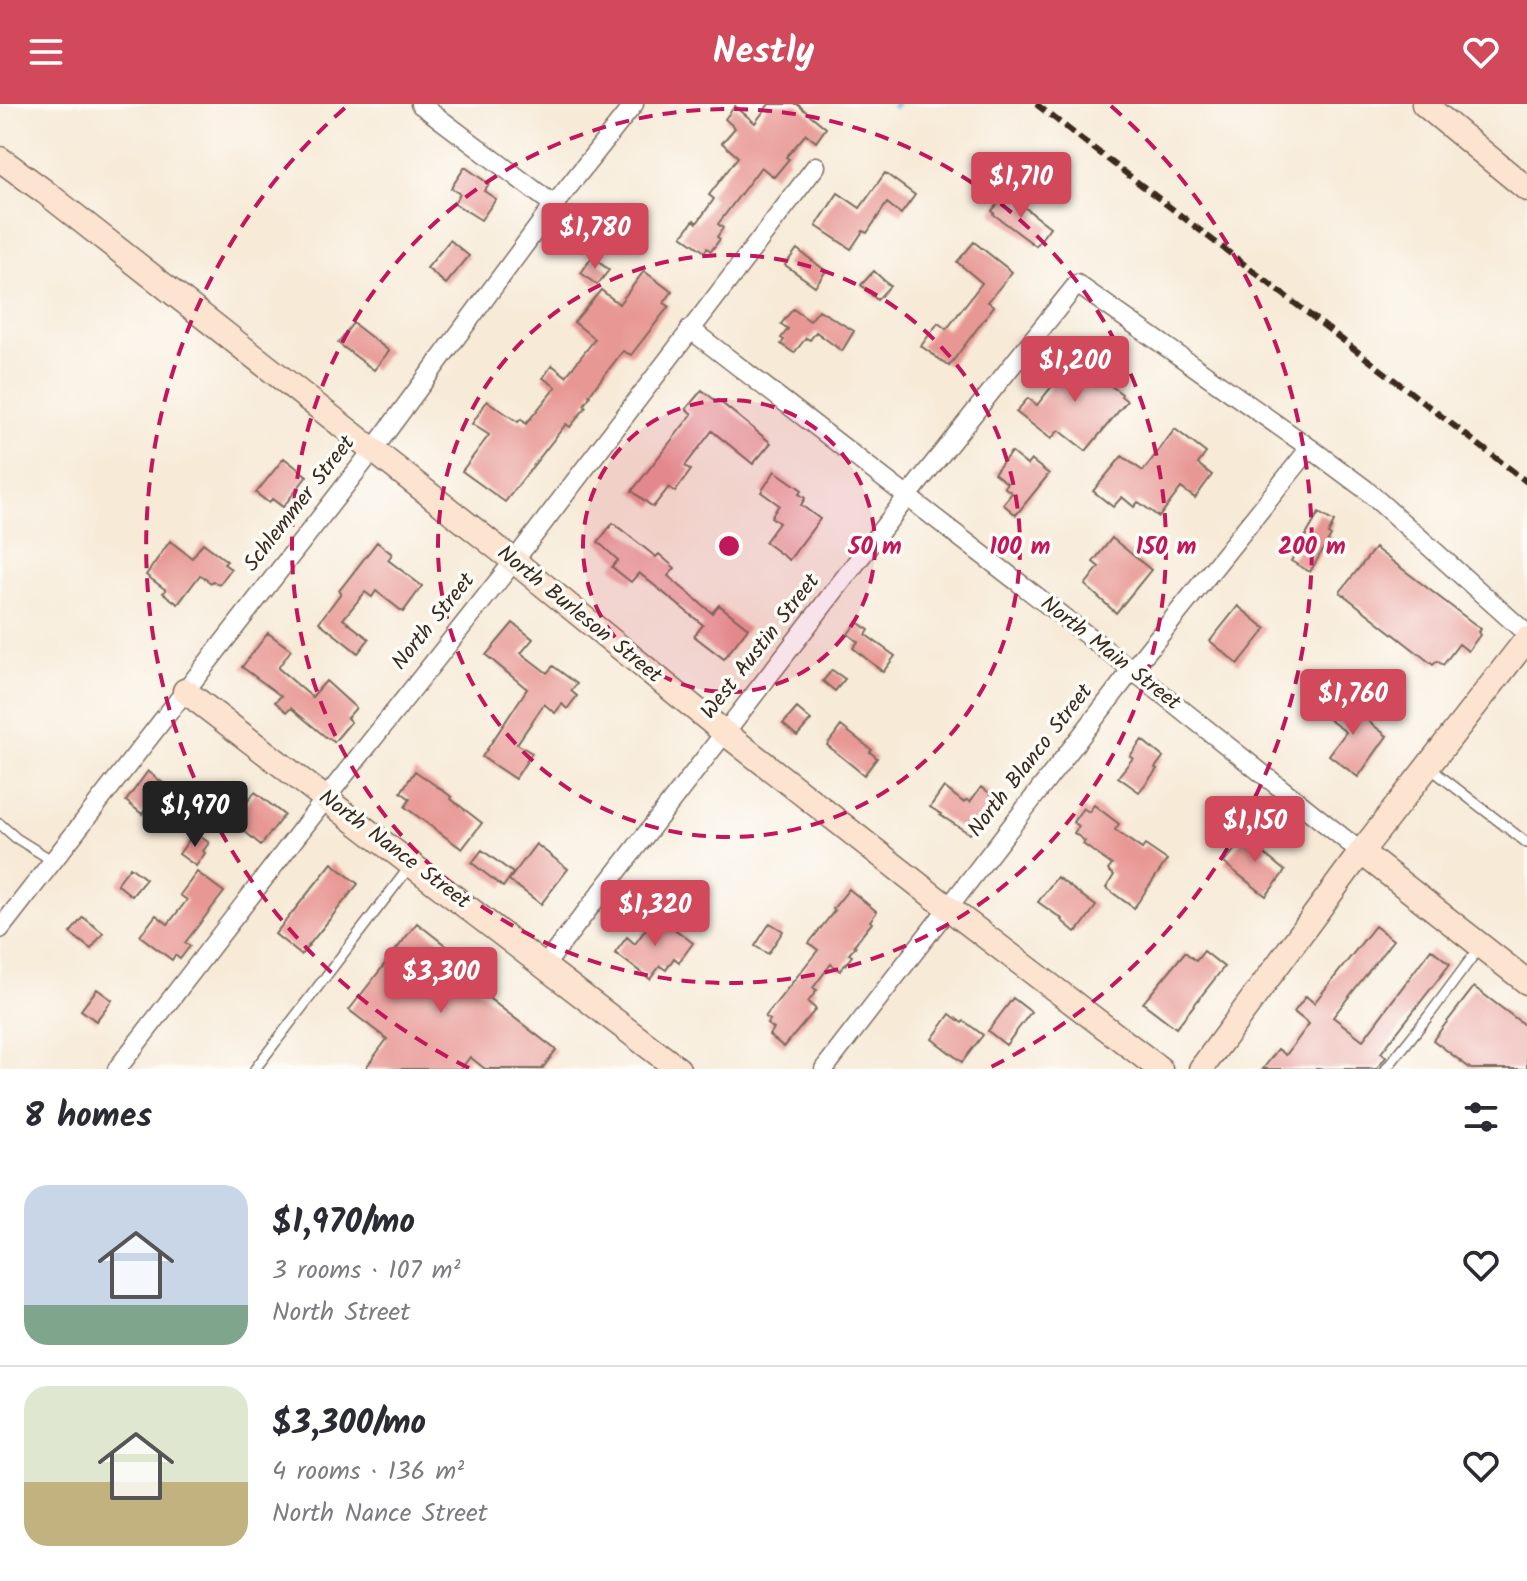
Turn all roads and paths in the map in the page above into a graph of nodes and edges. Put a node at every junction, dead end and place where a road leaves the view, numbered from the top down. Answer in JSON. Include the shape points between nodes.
{"nodes":[{"id":1,"x":420,"y":104,"type":"edge"},
{"id":2,"x":634,"y":104,"type":"edge"},
{"id":3,"x":1424,"y":104,"type":"edge"},
{"id":4,"x":0,"y":159,"type":"edge"},
{"id":5,"x":816,"y":166,"type":"dead end"},
{"id":6,"x":1527,"y":189,"type":"edge"},
{"id":7,"x":554,"y":205,"type":"junction"},
{"id":8,"x":690,"y":329,"type":"junction"},
{"id":9,"x":1310,"y":448,"type":"junction"},
{"id":10,"x":373,"y":450,"type":"junction"},
{"id":11,"x":907,"y":497,"type":"junction"},
{"id":12,"x":514,"y":561,"type":"junction"},
{"id":13,"x":1527,"y":636,"type":"edge"},
{"id":14,"x":1132,"y":670,"type":"junction"},
{"id":15,"x":185,"y":691,"type":"junction"},
{"id":16,"x":725,"y":733,"type":"junction"},
{"id":17,"x":1427,"y":766,"type":"junction"},
{"id":18,"x":326,"y":798,"type":"junction"},
{"id":19,"x":0,"y":824,"type":"edge"},
{"id":20,"x":1527,"y":843,"type":"edge"},
{"id":21,"x":1361,"y":852,"type":"junction"},
{"id":22,"x":53,"y":861,"type":"junction"},
{"id":23,"x":412,"y":864,"type":"junction"},
{"id":24,"x":947,"y":907,"type":"junction"},
{"id":25,"x":0,"y":929,"type":"edge"},
{"id":26,"x":1480,"y":946,"type":"junction"},
{"id":27,"x":545,"y":965,"type":"junction"},
{"id":28,"x":1527,"y":982,"type":"edge"},
{"id":29,"x":117,"y":1069,"type":"edge"},
{"id":30,"x":255,"y":1069,"type":"edge"},
{"id":31,"x":678,"y":1069,"type":"edge"},
{"id":32,"x":824,"y":1069,"type":"edge"},
{"id":33,"x":1160,"y":1069,"type":"edge"},
{"id":34,"x":1201,"y":1069,"type":"edge"},
{"id":35,"x":1386,"y":1069,"type":"edge"}],
"edges":[{"from":1,"to":7,"type":"street"},
{"from":2,"to":7,"type":"street","name":"Schlemmer Street"},
{"from":3,"to":6,"type":"street"},
{"from":4,"to":10,"type":"street","name":"North Burleson Street"},
{"from":5,"to":8,"type":"street","name":"North Street"},
{"from":7,"to":10,"type":"street","name":"Schlemmer Street"},
{"from":8,"to":11,"type":"street","name":"North Main Street"},
{"from":8,"to":12,"type":"street","name":"North Street"},
{"from":9,"to":11,"type":"street","name":"West Austin Street","via":[[1077,284]]},
{"from":9,"to":13,"type":"street","via":[[1365,489]]},
{"from":9,"to":14,"type":"street","name":"North Blanco Street"},
{"from":10,"to":12,"type":"street","name":"North Burleson Street"},
{"from":10,"to":15,"type":"street","name":"Schlemmer Street"},
{"from":11,"to":14,"type":"street","name":"North Main Street"},
{"from":11,"to":16,"type":"street","name":"West Austin Street"},
{"from":12,"to":16,"type":"street","name":"North Burleson Street"},
{"from":12,"to":18,"type":"street","name":"North Street"},
{"from":13,"to":17,"type":"street"},
{"from":14,"to":21,"type":"street","name":"North Main Street"},
{"from":14,"to":24,"type":"street","name":"North Blanco Street"},
{"from":15,"to":18,"type":"street","name":"North Nance Street"},
{"from":15,"to":22,"type":"street","name":"Schlemmer Street"},
{"from":16,"to":24,"type":"street","name":"North Burleson Street"},
{"from":16,"to":27,"type":"street","name":"West Austin Street"},
{"from":17,"to":20,"type":"lane"},
{"from":17,"to":21,"type":"street"},
{"from":18,"to":23,"type":"street","name":"North Nance Street"},
{"from":18,"to":29,"type":"street","name":"North Street"},
{"from":19,"to":22,"type":"lane"},
{"from":21,"to":26,"type":"street","name":"North Main Street"},
{"from":21,"to":34,"type":"street"},
{"from":22,"to":25,"type":"street","name":"Schlemmer Street"},
{"from":23,"to":27,"type":"street","name":"North Nance Street"},
{"from":23,"to":30,"type":"lane"},
{"from":24,"to":32,"type":"street","name":"North Blanco Street"},
{"from":24,"to":33,"type":"street","name":"North Burleson Street"},
{"from":26,"to":28,"type":"street","name":"North Main Street"},
{"from":26,"to":35,"type":"lane"},
{"from":27,"to":31,"type":"street","name":"North Nance Street"}]}
